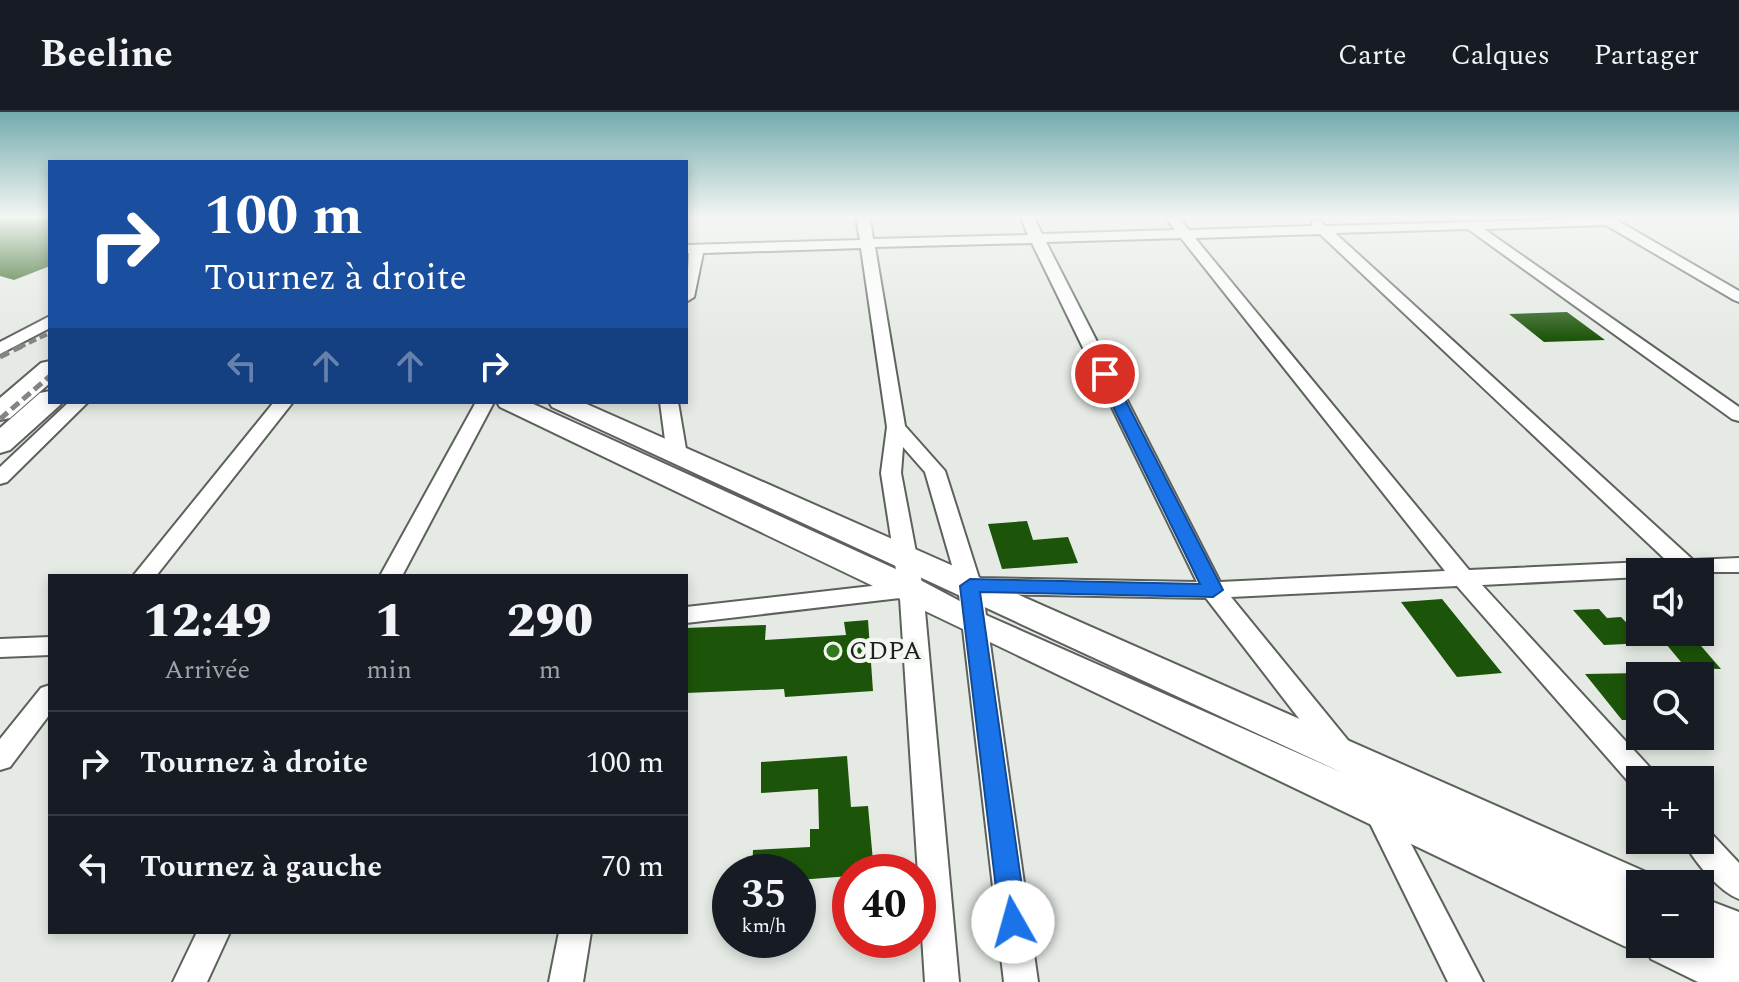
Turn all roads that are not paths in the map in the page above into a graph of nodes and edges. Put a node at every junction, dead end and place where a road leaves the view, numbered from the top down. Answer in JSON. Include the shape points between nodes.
{"nodes":[{"id":1,"x":691,"y":259,"type":"edge"},
{"id":2,"x":869,"y":259,"type":"edge"},
{"id":3,"x":1047,"y":259,"type":"edge"},
{"id":4,"x":1205,"y":259,"type":"edge"},
{"id":5,"x":1354,"y":259,"type":"edge"},
{"id":6,"x":1518,"y":259,"type":"edge"},
{"id":7,"x":1673,"y":259,"type":"edge"},
{"id":8,"x":688,"y":281,"type":"edge"},
{"id":9,"x":1739,"y":297,"type":"edge"},
{"id":10,"x":48,"y":322,"type":"edge"},
{"id":11,"x":0,"y":349,"type":"edge"},
{"id":12,"x":48,"y":371,"type":"edge"},
{"id":13,"x":48,"y":401,"type":"edge"},
{"id":14,"x":77,"y":404,"type":"edge"},
{"id":15,"x":282,"y":404,"type":"edge"},
{"id":16,"x":484,"y":404,"type":"edge"},
{"id":17,"x":514,"y":404,"type":"edge"},
{"id":18,"x":565,"y":404,"type":"edge"},
{"id":19,"x":669,"y":404,"type":"edge"},
{"id":20,"x":0,"y":412,"type":"edge"},
{"id":21,"x":1739,"y":415,"type":"edge"},
{"id":22,"x":896,"y":427,"type":"junction"},
{"id":23,"x":0,"y":444,"type":"edge"},
{"id":24,"x":677,"y":455,"type":"junction"},
{"id":25,"x":0,"y":478,"type":"edge"},
{"id":26,"x":1677,"y":558,"type":"edge"},
{"id":27,"x":1739,"y":565,"type":"edge"},
{"id":28,"x":1714,"y":566,"type":"edge"},
{"id":29,"x":1626,"y":571,"type":"edge"},
{"id":30,"x":146,"y":574,"type":"edge"},
{"id":31,"x":392,"y":574,"type":"edge"},
{"id":32,"x":909,"y":574,"type":"junction"},
{"id":33,"x":1463,"y":578,"type":"junction"},
{"id":34,"x":970,"y":586,"type":"junction"},
{"id":35,"x":1213,"y":590,"type":"junction"},
{"id":36,"x":688,"y":615,"type":"edge"},
{"id":37,"x":976,"y":624,"type":"junction"},
{"id":38,"x":48,"y":646,"type":"edge"},
{"id":39,"x":0,"y":648,"type":"edge"},
{"id":40,"x":48,"y":698,"type":"edge"},
{"id":41,"x":1345,"y":757,"type":"junction"},
{"id":42,"x":0,"y":759,"type":"edge"},
{"id":43,"x":1631,"y":766,"type":"edge"},
{"id":44,"x":1376,"y":806,"type":"junction"},
{"id":45,"x":1711,"y":854,"type":"edge"},
{"id":46,"x":1626,"y":884,"type":"edge"},
{"id":47,"x":1739,"y":885,"type":"edge"},
{"id":48,"x":1714,"y":923,"type":"edge"},
{"id":49,"x":1626,"y":924,"type":"edge"},
{"id":50,"x":213,"y":934,"type":"edge"},
{"id":51,"x":575,"y":934,"type":"edge"},
{"id":52,"x":1739,"y":934,"type":"edge"},
{"id":53,"x":1697,"y":958,"type":"edge"},
{"id":54,"x":1739,"y":978,"type":"edge"},
{"id":55,"x":190,"y":982,"type":"edge"},
{"id":56,"x":566,"y":982,"type":"edge"},
{"id":57,"x":942,"y":982,"type":"edge"},
{"id":58,"x":1021,"y":982,"type":"edge"},
{"id":59,"x":1466,"y":982,"type":"edge"}],
"edges":[{"from":1,"to":8,"type":"street"},
{"from":2,"to":22,"type":"street"},
{"from":3,"to":35,"type":"street"},
{"from":4,"to":33,"type":"street"},
{"from":5,"to":26,"type":"street"},
{"from":6,"to":21,"type":"street"},
{"from":7,"to":9,"type":"street"},
{"from":10,"to":11,"type":"street"},
{"from":12,"to":20,"type":"highway"},
{"from":13,"to":23,"type":"highway"},
{"from":14,"to":25,"type":"street"},
{"from":15,"to":30,"type":"street"},
{"from":16,"to":31,"type":"street"},
{"from":17,"to":32,"type":"main road"},
{"from":18,"to":24,"type":"main road"},
{"from":19,"to":24,"type":"street"},
{"from":22,"to":32,"type":"street","via":[[891,473]]},
{"from":22,"to":34,"type":"street","via":[[935,471]]},
{"from":24,"to":32,"type":"main road"},
{"from":27,"to":28,"type":"street"},
{"from":29,"to":33,"type":"street"},
{"from":32,"to":34,"type":"main road"},
{"from":32,"to":36,"type":"street"},
{"from":32,"to":37,"type":"main road"},
{"from":32,"to":57,"type":"street"},
{"from":33,"to":35,"type":"street"},
{"from":33,"to":43,"type":"street"},
{"from":34,"to":35,"type":"street"},
{"from":34,"to":37,"type":"street"},
{"from":34,"to":41,"type":"main road"},
{"from":35,"to":41,"type":"street"},
{"from":37,"to":44,"type":"main road"},
{"from":37,"to":58,"type":"street"},
{"from":38,"to":39,"type":"street"},
{"from":40,"to":42,"type":"street"},
{"from":41,"to":46,"type":"main road"},
{"from":44,"to":49,"type":"main road"},
{"from":44,"to":59,"type":"street"},
{"from":45,"to":47,"type":"street"},
{"from":48,"to":52,"type":"main road"},
{"from":50,"to":55,"type":"street"},
{"from":51,"to":56,"type":"street"},
{"from":53,"to":54,"type":"main road"}]}
